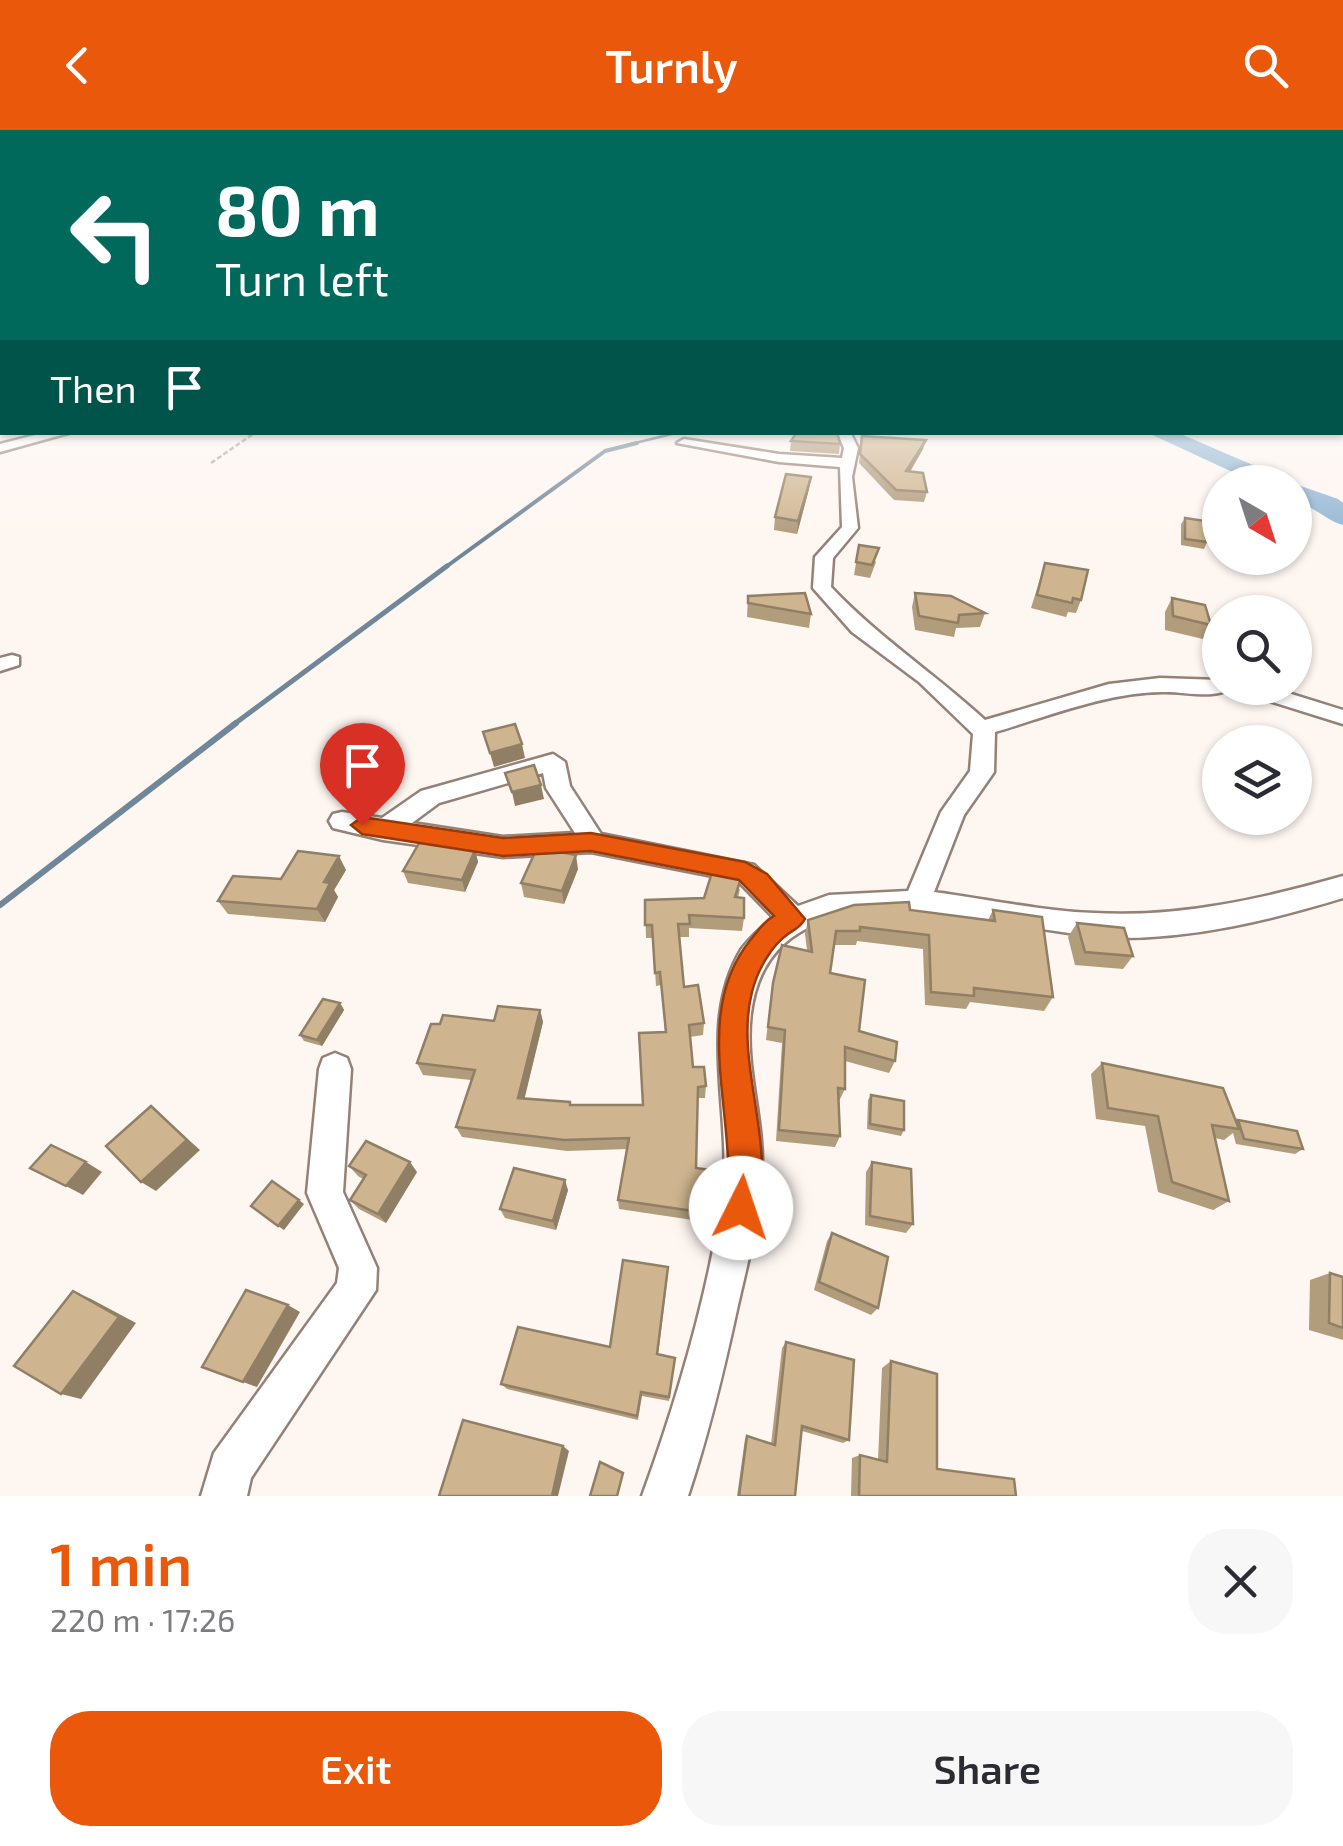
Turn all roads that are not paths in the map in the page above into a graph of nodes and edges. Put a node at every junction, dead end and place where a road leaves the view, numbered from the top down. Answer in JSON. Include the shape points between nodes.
{"nodes":[{"id":1,"x":54,"y":435,"type":"edge"},
{"id":2,"x":845,"y":435,"type":"edge"},
{"id":3,"x":684,"y":443,"type":"dead end"},
{"id":4,"x":0,"y":448,"type":"edge"},
{"id":5,"x":848,"y":463,"type":"junction"},
{"id":6,"x":1202,"y":686,"type":"edge"},
{"id":7,"x":1305,"y":705,"type":"edge"},
{"id":8,"x":1343,"y":717,"type":"edge"},
{"id":9,"x":981,"y":729,"type":"junction"},
{"id":10,"x":342,"y":821,"type":"dead end"},
{"id":11,"x":383,"y":830,"type":"junction"},
{"id":12,"x":591,"y":842,"type":"junction"},
{"id":13,"x":1343,"y":887,"type":"edge"},
{"id":14,"x":916,"y":904,"type":"junction"},
{"id":15,"x":792,"y":919,"type":"junction"},
{"id":16,"x":336,"y":1069,"type":"dead end"},
{"id":17,"x":224,"y":1496,"type":"edge"},
{"id":18,"x":664,"y":1496,"type":"edge"}],
"edges":[{"from":1,"to":4,"type":"street"},
{"from":2,"to":5,"type":"street"},
{"from":3,"to":5,"type":"street"},
{"from":5,"to":9,"type":"street","via":[[850,528],[824,557],[822,588],[859,628]]},
{"from":6,"to":9,"type":"street","via":[[1110,691]]},
{"from":7,"to":8,"type":"street"},
{"from":9,"to":14,"type":"street","via":[[982,772],[953,812]]},
{"from":10,"to":11,"type":"street"},
{"from":11,"to":12,"type":"street","via":[[503,847]]},
{"from":11,"to":12,"type":"street","via":[[430,797],[554,762],[558,788]]},
{"from":12,"to":15,"type":"street","via":[[745,872]]},
{"from":13,"to":14,"type":"street","via":[[1219,920],[1093,925]]},
{"from":14,"to":15,"type":"street","via":[[873,898]]},
{"from":15,"to":18,"type":"street","via":[[776,927],[752,957],[738,992],[732,1039],[744,1163],[741,1208],[682,1449]]},
{"from":16,"to":17,"type":"street","via":[[324,1193],[358,1268],[356,1290],[230,1469]]}]}
